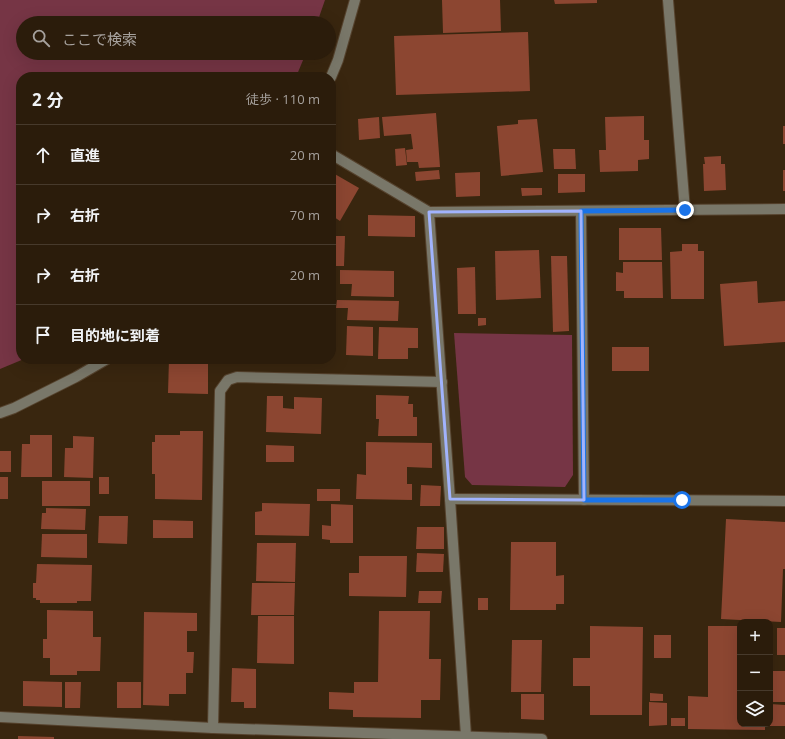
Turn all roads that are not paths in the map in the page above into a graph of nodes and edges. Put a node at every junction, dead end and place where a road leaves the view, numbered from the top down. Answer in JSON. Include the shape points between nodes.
{"nodes":[{"id":1,"x":355,"y":0,"type":"edge"},
{"id":2,"x":668,"y":0,"type":"edge"},
{"id":3,"x":333,"y":72,"type":"edge"},
{"id":4,"x":336,"y":157,"type":"edge"},
{"id":5,"x":785,"y":209,"type":"edge"},
{"id":6,"x":685,"y":210,"type":"junction"},
{"id":7,"x":581,"y":211,"type":"junction"},
{"id":8,"x":428,"y":212,"type":"junction"},
{"id":9,"x":98,"y":364,"type":"edge"},
{"id":10,"x":442,"y":382,"type":"junction"},
{"id":11,"x":0,"y":413,"type":"edge"},
{"id":12,"x":450,"y":499,"type":"junction"},
{"id":13,"x":584,"y":500,"type":"junction"},
{"id":14,"x":785,"y":501,"type":"edge"},
{"id":15,"x":0,"y":717,"type":"edge"},
{"id":16,"x":214,"y":728,"type":"junction"},
{"id":17,"x":466,"y":736,"type":"junction"},
{"id":18,"x":542,"y":739,"type":"edge"}],
"edges":[{"from":1,"to":3,"type":"street"},
{"from":2,"to":6,"type":"street"},
{"from":4,"to":8,"type":"street"},
{"from":5,"to":6,"type":"street"},
{"from":6,"to":7,"type":"street"},
{"from":7,"to":8,"type":"street"},
{"from":7,"to":13,"type":"street"},
{"from":8,"to":10,"type":"street"},
{"from":9,"to":11,"type":"street"},
{"from":10,"to":12,"type":"street"},
{"from":10,"to":16,"type":"street","via":[[237,377],[228,380],[220,391]]},
{"from":12,"to":13,"type":"street"},
{"from":12,"to":17,"type":"street"},
{"from":13,"to":14,"type":"street"},
{"from":15,"to":16,"type":"street"},
{"from":16,"to":17,"type":"street"},
{"from":17,"to":18,"type":"street"}]}
